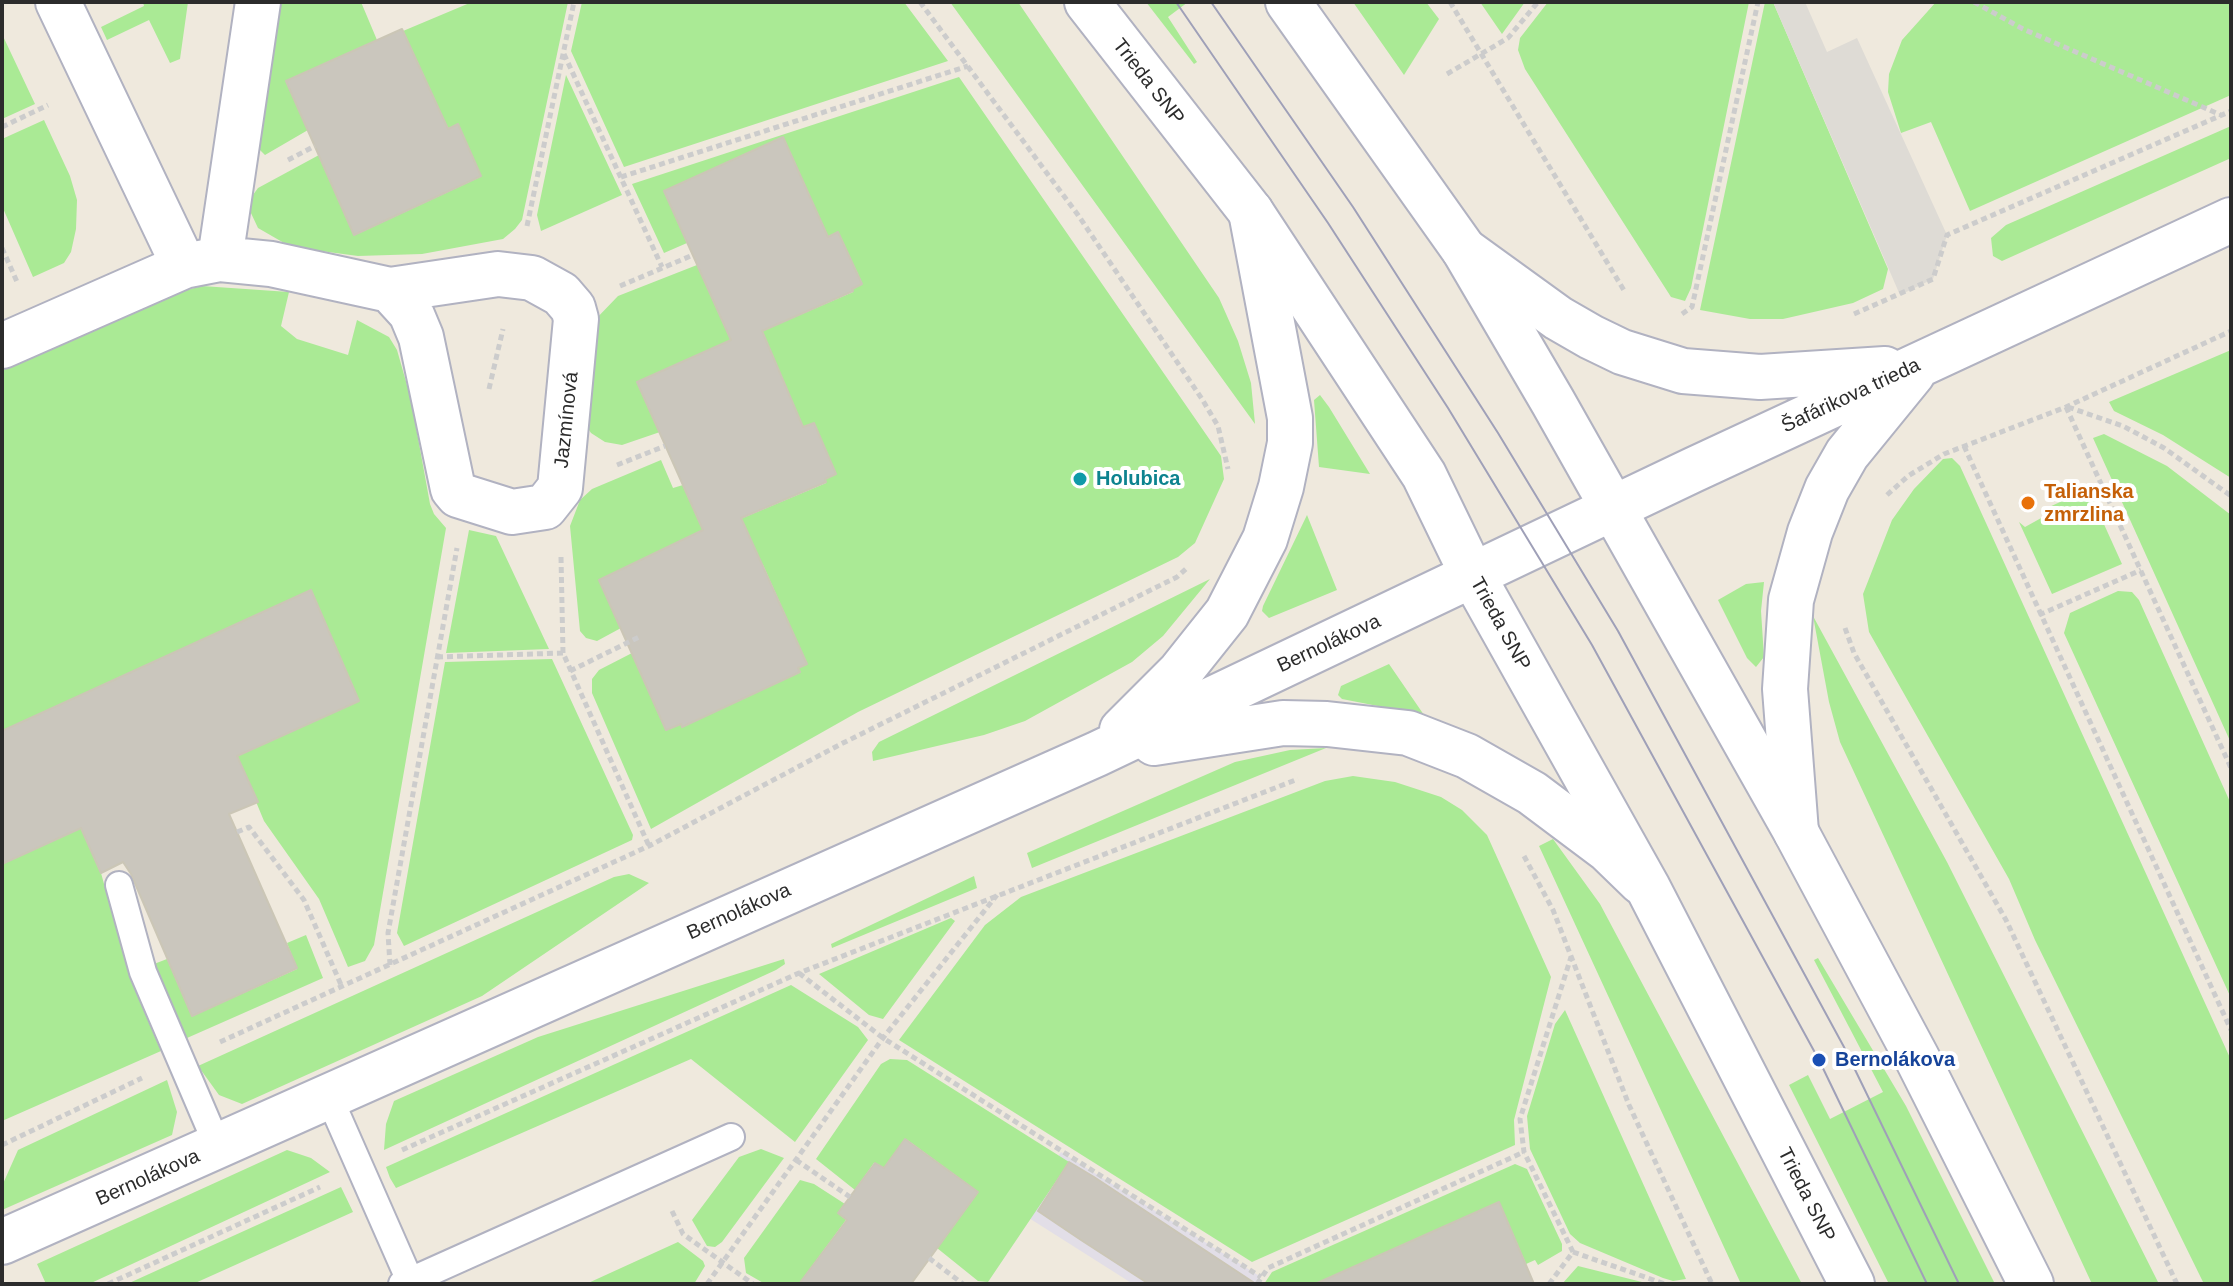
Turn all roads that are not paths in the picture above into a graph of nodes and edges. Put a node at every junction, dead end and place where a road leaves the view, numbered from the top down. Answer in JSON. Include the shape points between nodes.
{"nodes":[{"id":1,"x":58,"y":2,"type":"edge"},
{"id":2,"x":258,"y":2,"type":"edge"},
{"id":3,"x":1087,"y":2,"type":"edge"},
{"id":4,"x":1288,"y":2,"type":"edge"},
{"id":5,"x":1251,"y":212,"type":"junction"},
{"id":6,"x":2231,"y":220,"type":"edge"},
{"id":7,"x":1464,"y":250,"type":"junction"},
{"id":8,"x":202,"y":263,"type":"junction"},
{"id":9,"x":390,"y":290,"type":"junction"},
{"id":10,"x":2,"y":346,"type":"edge"},
{"id":11,"x":1919,"y":365,"type":"junction"},
{"id":12,"x":1613,"y":508,"type":"junction"},
{"id":13,"x":1473,"y":576,"type":"junction"},
{"id":14,"x":1097,"y":754,"type":"junction"},
{"id":15,"x":1796,"y":832,"type":"junction"},
{"id":16,"x":119,"y":885,"type":"dead end"},
{"id":17,"x":1648,"y":888,"type":"junction"},
{"id":18,"x":329,"y":1097,"type":"junction"},
{"id":19,"x":731,"y":1137,"type":"dead end"},
{"id":20,"x":218,"y":1147,"type":"junction"},
{"id":21,"x":2,"y":1242,"type":"edge"},
{"id":22,"x":406,"y":1282,"type":"edge"},
{"id":23,"x":1852,"y":1284,"type":"edge"},
{"id":24,"x":2031,"y":1284,"type":"edge"}],
"edges":[{"from":1,"to":8,"type":"street"},
{"from":2,"to":8,"type":"street"},
{"from":3,"to":5,"type":"street","name":"Trieda SNP"},
{"from":4,"to":7,"type":"street"},
{"from":5,"to":13,"type":"street","name":"Trieda SNP","via":[[1424,475]]},
{"from":5,"to":14,"type":"street","via":[[1290,418],[1281,487],[1265,539],[1227,613],[1171,682]]},
{"from":6,"to":11,"type":"street","name":"Šafárikova trieda"},
{"from":7,"to":11,"type":"street","via":[[1591,337],[1683,371],[1760,377]]},
{"from":7,"to":12,"type":"street"},
{"from":8,"to":9,"type":"street","via":[[271,264]]},
{"from":8,"to":10,"type":"street"},
{"from":9,"to":9,"type":"street","name":"Jazmínová","via":[[411,313],[421,337],[453,489],[466,498],[524,513],[545,507],[560,488],[576,333],[573,308],[548,284],[516,274]]},
{"from":11,"to":12,"type":"street","name":"Šafárikova trieda"},
{"from":11,"to":15,"type":"street","via":[[1847,454],[1827,489],[1791,600],[1785,689]]},
{"from":12,"to":13,"type":"street","name":"Šafárikova trieda"},
{"from":12,"to":15,"type":"street"},
{"from":13,"to":14,"type":"street","name":"Bernolákova"},
{"from":13,"to":17,"type":"street","name":"Trieda SNP"},
{"from":14,"to":17,"type":"street","via":[[1283,723],[1408,733],[1467,756],[1532,793],[1608,850]]},
{"from":14,"to":18,"type":"street","name":"Bernolákova"},
{"from":15,"to":24,"type":"street"},
{"from":16,"to":20,"type":"lane","via":[[143,972]]},
{"from":17,"to":23,"type":"street","name":"Trieda SNP"},
{"from":18,"to":20,"type":"street","name":"Bernolákova"},
{"from":18,"to":22,"type":"lane"},
{"from":19,"to":22,"type":"lane"},
{"from":20,"to":21,"type":"street","name":"Bernolákova"}]}
